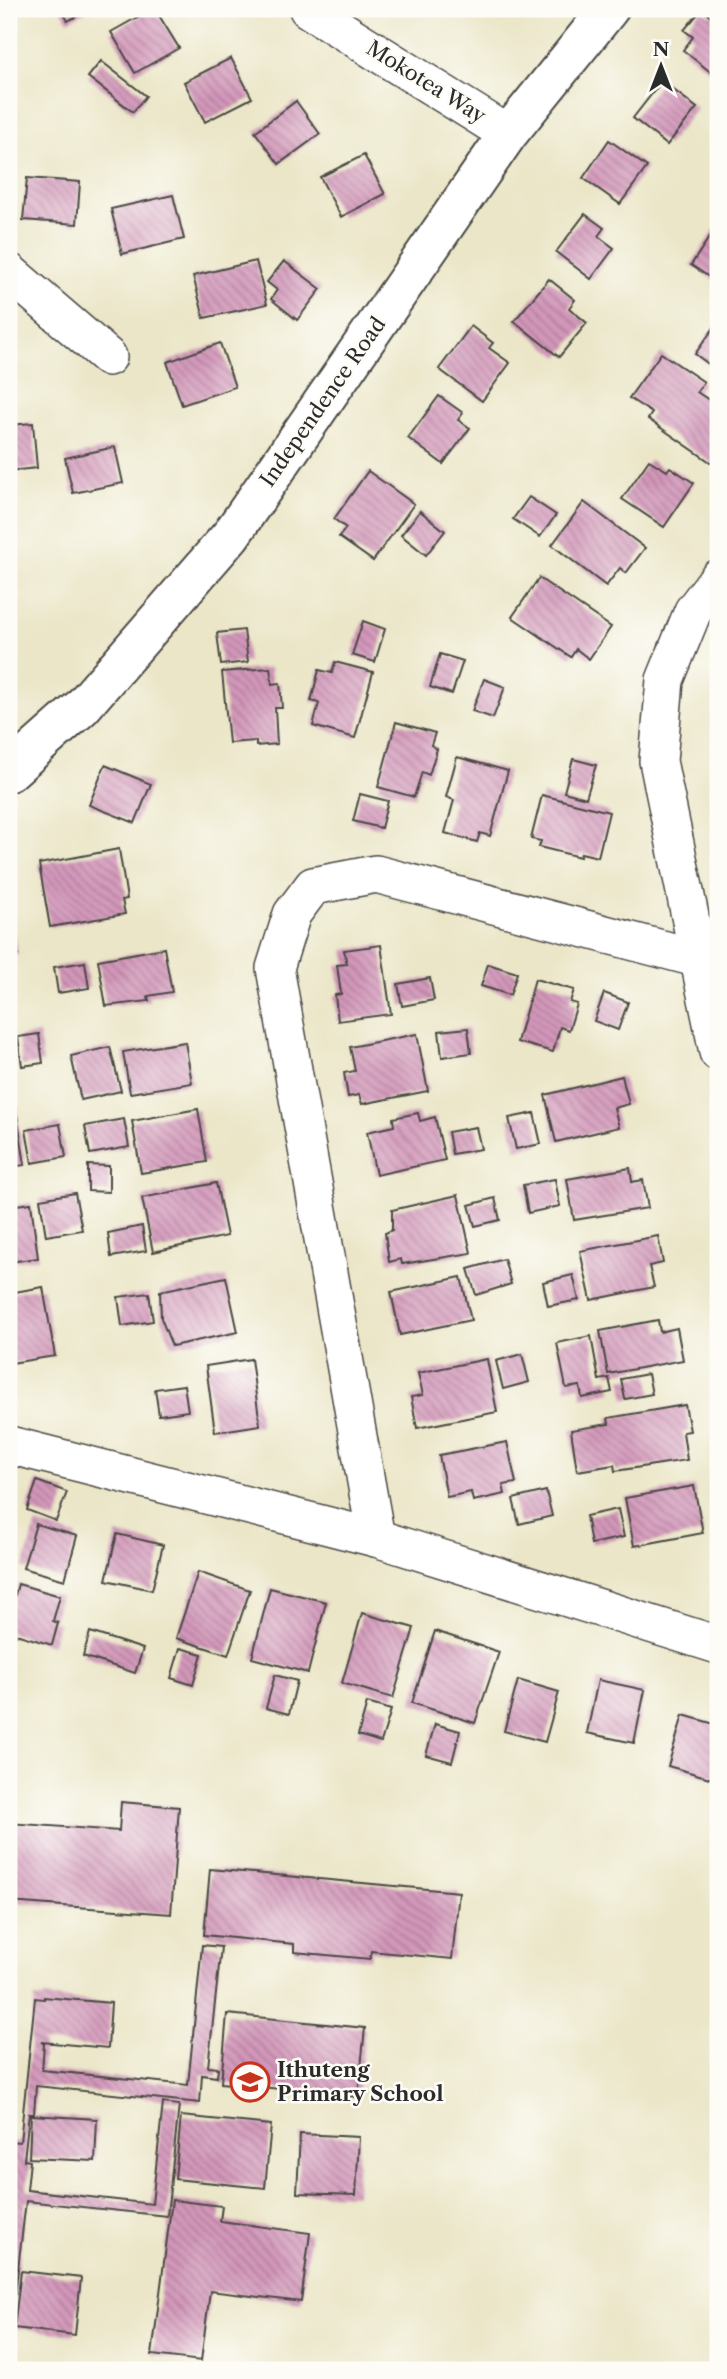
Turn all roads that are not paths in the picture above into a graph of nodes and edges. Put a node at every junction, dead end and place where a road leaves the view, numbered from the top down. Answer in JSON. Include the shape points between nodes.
{"nodes":[{"id":1,"x":309,"y":9,"type":"edge"},
{"id":2,"x":609,"y":9,"type":"edge"},
{"id":3,"x":508,"y":134,"type":"junction"},
{"id":4,"x":9,"y":272,"type":"edge"},
{"id":5,"x":107,"y":357,"type":"dead end"},
{"id":6,"x":718,"y":578,"type":"edge"},
{"id":7,"x":9,"y":772,"type":"edge"},
{"id":8,"x":700,"y":959,"type":"junction"},
{"id":9,"x":718,"y":1052,"type":"edge"},
{"id":10,"x":9,"y":1445,"type":"edge"},
{"id":11,"x":376,"y":1538,"type":"junction"},
{"id":12,"x":718,"y":1646,"type":"edge"}],
"edges":[{"from":1,"to":3,"type":"street","name":"Mokotea Way"},
{"from":2,"to":3,"type":"street","name":"Independence Road"},
{"from":3,"to":7,"type":"street","name":"Independence Road","via":[[231,535],[82,707]]},
{"from":4,"to":5,"type":"street"},
{"from":6,"to":8,"type":"street","via":[[693,611],[665,680],[658,761]]},
{"from":8,"to":9,"type":"street"},
{"from":8,"to":11,"type":"street","via":[[376,874],[313,886],[292,914],[275,968]]},
{"from":10,"to":11,"type":"street"},
{"from":11,"to":12,"type":"street"}]}
